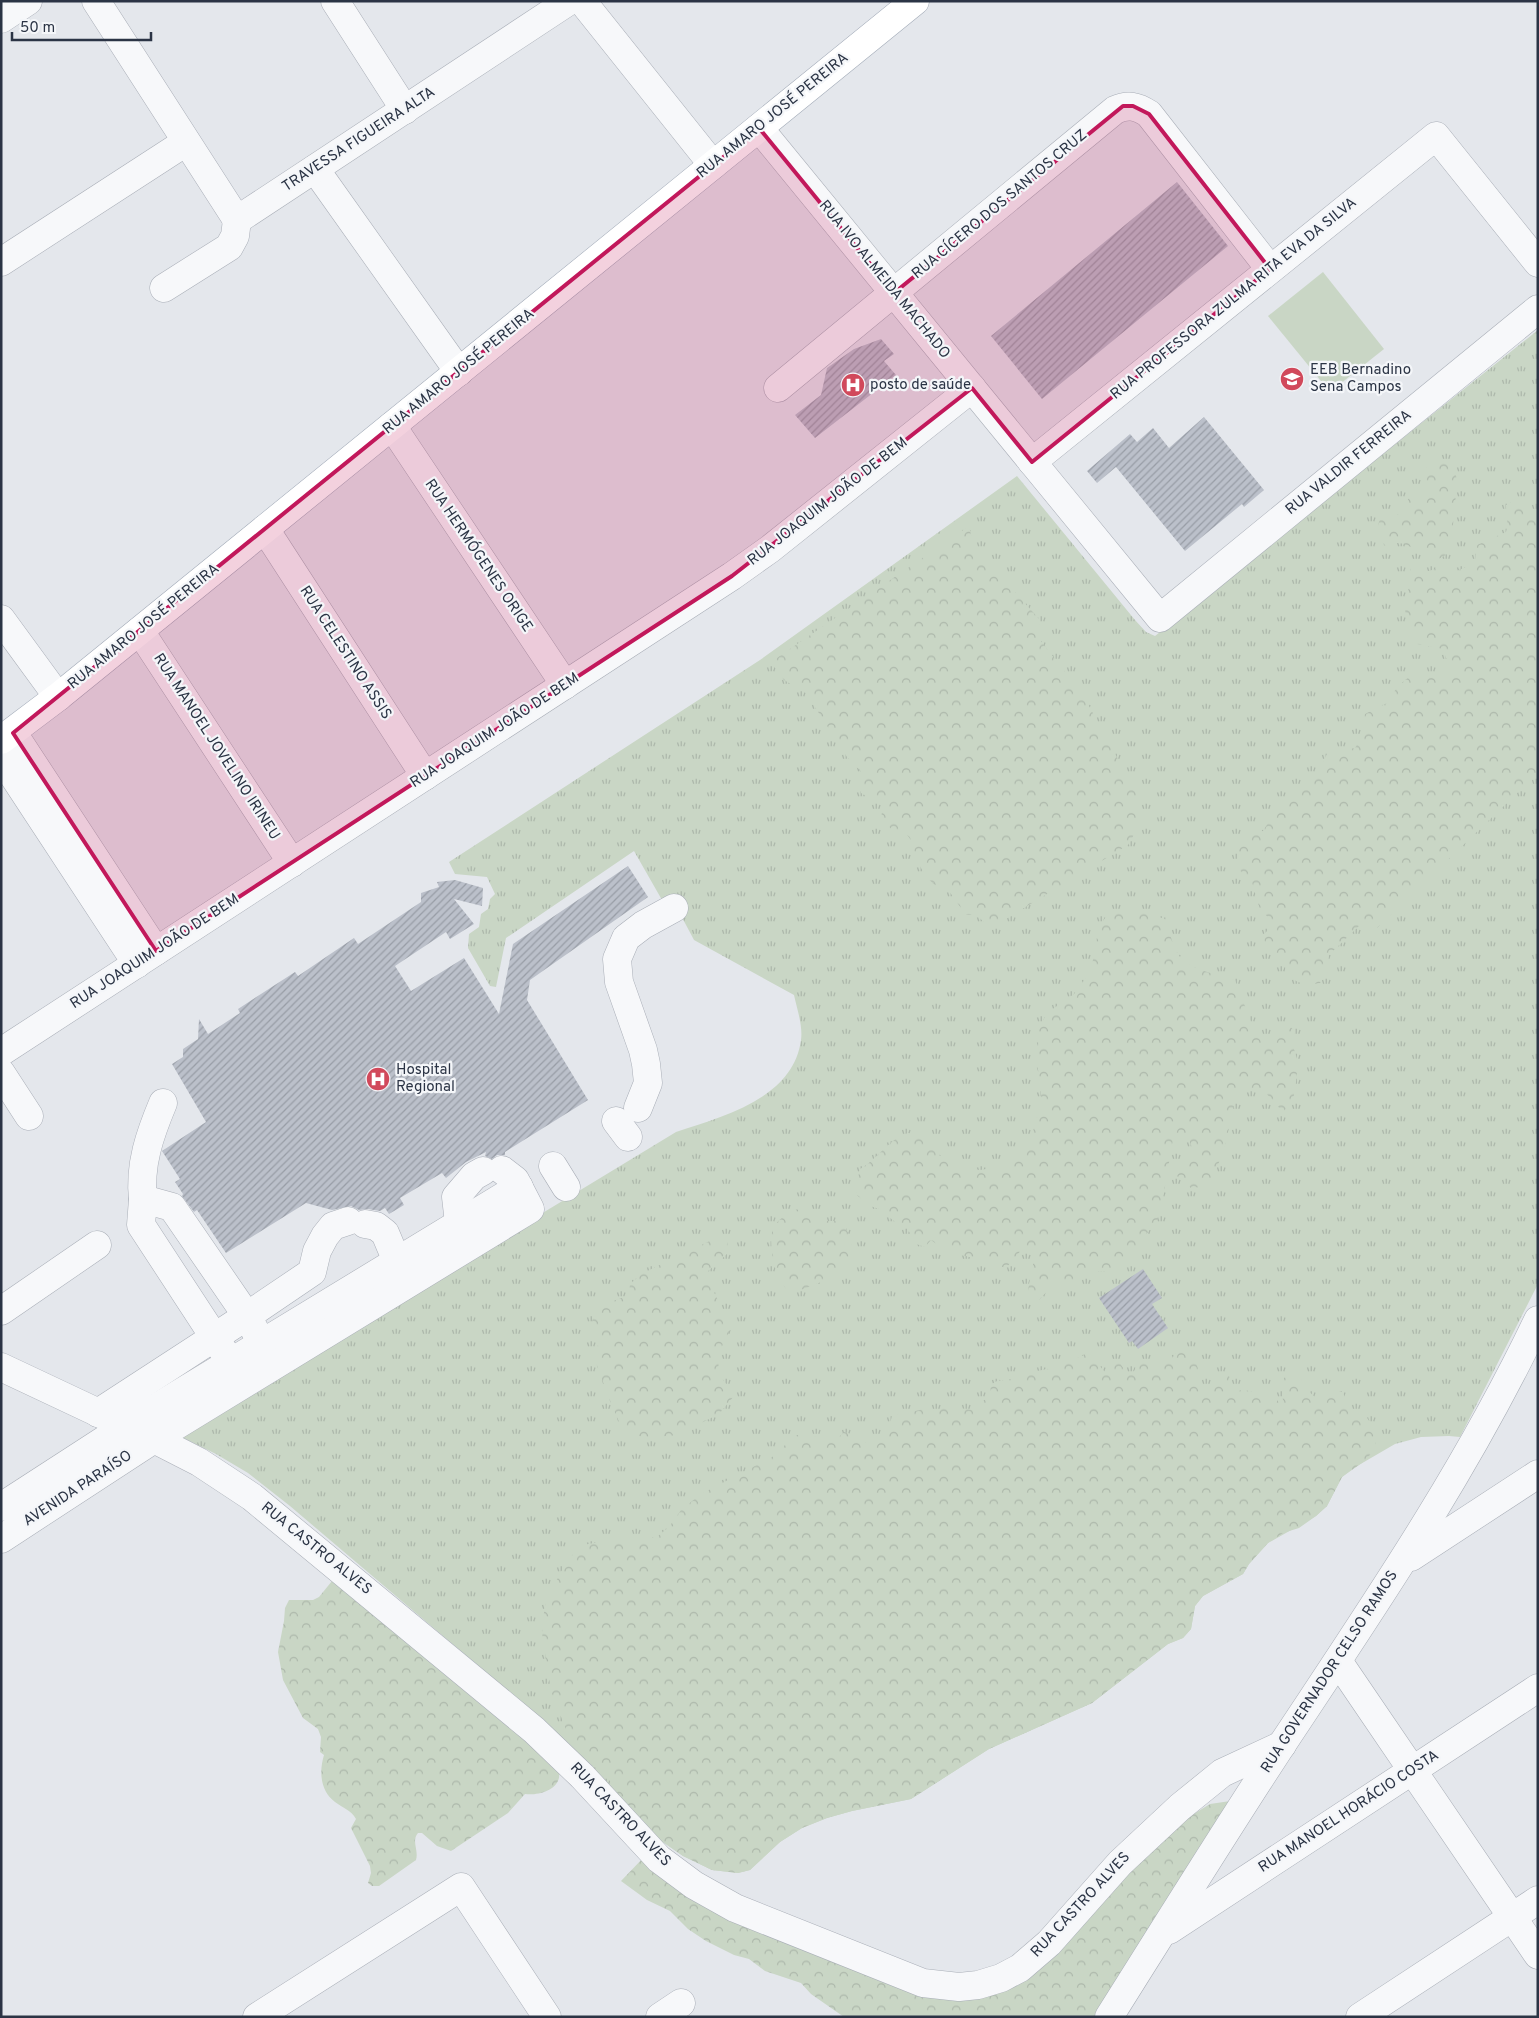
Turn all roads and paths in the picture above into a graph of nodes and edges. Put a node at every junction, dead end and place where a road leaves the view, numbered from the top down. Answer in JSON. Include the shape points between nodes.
{"nodes":[{"id":1,"x":28,"y":1,"type":"edge"},
{"id":2,"x":96,"y":1,"type":"edge"},
{"id":3,"x":335,"y":1,"type":"edge"},
{"id":4,"x":569,"y":1,"type":"edge"},
{"id":5,"x":582,"y":1,"type":"edge"},
{"id":6,"x":915,"y":1,"type":"edge"},
{"id":7,"x":1,"y":19,"type":"edge"},
{"id":8,"x":405,"y":110,"type":"junction"},
{"id":9,"x":759,"y":128,"type":"junction"},
{"id":10,"x":186,"y":142,"type":"junction"},
{"id":11,"x":713,"y":165,"type":"junction"},
{"id":12,"x":314,"y":169,"type":"junction"},
{"id":13,"x":237,"y":220,"type":"junction"},
{"id":14,"x":1,"y":262,"type":"edge"},
{"id":15,"x":1538,"y":263,"type":"edge"},
{"id":16,"x":1270,"y":269,"type":"junction"},
{"id":17,"x":164,"y":288,"type":"dead end"},
{"id":18,"x":894,"y":292,"type":"junction"},
{"id":19,"x":1538,"y":309,"type":"edge"},
{"id":20,"x":459,"y":372,"type":"junction"},
{"id":21,"x":778,"y":388,"type":"dead end"},
{"id":22,"x":972,"y":388,"type":"junction"},
{"id":23,"x":392,"y":426,"type":"junction"},
{"id":24,"x":1032,"y":462,"type":"junction"},
{"id":25,"x":265,"y":529,"type":"junction"},
{"id":26,"x":1160,"y":618,"type":"joint"},
{"id":27,"x":1,"y":619,"type":"edge"},
{"id":28,"x":140,"y":631,"type":"junction"},
{"id":29,"x":565,"y":685,"type":"junction"},
{"id":30,"x":58,"y":697,"type":"junction"},
{"id":31,"x":7,"y":736,"type":"edge"},
{"id":32,"x":1,"y":757,"type":"edge"},
{"id":33,"x":425,"y":776,"type":"junction"},
{"id":34,"x":292,"y":863,"type":"junction"},
{"id":35,"x":674,"y":908,"type":"dead end"},
{"id":36,"x":146,"y":958,"type":"junction"},
{"id":37,"x":1,"y":1052,"type":"edge"},
{"id":38,"x":1,"y":1073,"type":"edge"},
{"id":39,"x":163,"y":1103,"type":"dead end"},
{"id":40,"x":29,"y":1116,"type":"dead end"},
{"id":41,"x":627,"y":1122,"type":"dead end"},
{"id":42,"x":143,"y":1199,"type":"junction"},
{"id":43,"x":465,"y":1234,"type":"junction"},
{"id":44,"x":194,"y":1238,"type":"junction"},
{"id":45,"x":97,"y":1245,"type":"dead end"},
{"id":46,"x":163,"y":1259,"type":"junction"},
{"id":47,"x":312,"y":1272,"type":"junction"},
{"id":48,"x":402,"y":1273,"type":"junction"},
{"id":49,"x":1,"y":1311,"type":"edge"},
{"id":50,"x":247,"y":1316,"type":"junction"},
{"id":51,"x":1538,"y":1320,"type":"edge"},
{"id":52,"x":317,"y":1325,"type":"junction"},
{"id":53,"x":215,"y":1337,"type":"junction"},
{"id":54,"x":268,"y":1355,"type":"junction"},
{"id":55,"x":1,"y":1367,"type":"edge"},
{"id":56,"x":238,"y":1373,"type":"junction"},
{"id":57,"x":98,"y":1413,"type":"junction"},
{"id":58,"x":126,"y":1426,"type":"junction"},
{"id":59,"x":154,"y":1439,"type":"junction"},
{"id":60,"x":1538,"y":1474,"type":"edge"},
{"id":61,"x":1,"y":1507,"type":"edge"},
{"id":62,"x":1,"y":1539,"type":"edge"},
{"id":63,"x":1401,"y":1564,"type":"junction"},
{"id":64,"x":1338,"y":1661,"type":"junction"},
{"id":65,"x":1538,"y":1688,"type":"edge"},
{"id":66,"x":1282,"y":1745,"type":"junction"},
{"id":67,"x":1412,"y":1770,"type":"junction"},
{"id":68,"x":1538,"y":1900,"type":"edge"},
{"id":69,"x":1512,"y":1917,"type":"junction"},
{"id":70,"x":1160,"y":1936,"type":"junction"},
{"id":71,"x":1538,"y":1955,"type":"edge"},
{"id":72,"x":257,"y":2017,"type":"edge"},
{"id":73,"x":546,"y":2017,"type":"edge"},
{"id":74,"x":1109,"y":2017,"type":"edge"},
{"id":75,"x":1360,"y":2017,"type":"edge"}],
"edges":[{"from":1,"to":7,"type":"street"},
{"from":2,"to":10,"type":"street"},
{"from":3,"to":8,"type":"street"},
{"from":4,"to":8,"type":"street","name":"TRAVESSA FIGUEIRA ALTA"},
{"from":5,"to":11,"type":"street"},
{"from":6,"to":9,"type":"main road","name":"RUA AMARO JOSÉ PEREIRA"},
{"from":8,"to":12,"type":"street","name":"TRAVESSA FIGUEIRA ALTA"},
{"from":9,"to":11,"type":"main road","name":"RUA AMARO JOSÉ PEREIRA"},
{"from":9,"to":18,"type":"street","name":"RUA IVO ALMEIDA MACHADO"},
{"from":10,"to":13,"type":"street"},
{"from":10,"to":14,"type":"street"},
{"from":11,"to":20,"type":"main road","name":"RUA AMARO JOSÉ PEREIRA"},
{"from":12,"to":13,"type":"street","name":"TRAVESSA FIGUEIRA ALTA"},
{"from":12,"to":20,"type":"street"},
{"from":13,"to":17,"type":"street","via":[[235,236],[228,247]]},
{"from":15,"to":16,"type":"street","name":"RUA PROFESSORA ZULMA RITA EVA DA SILVA","via":[[1436,136]]},
{"from":16,"to":18,"type":"street","name":"RUA CÍCERO DOS SANTOS CRUZ","via":[[1148,114],[1133,106],[1123,106]]},
{"from":16,"to":24,"type":"street","name":"RUA PROFESSORA ZULMA RITA EVA DA SILVA"},
{"from":18,"to":21,"type":"street","name":"RUA CÍCERO DOS SANTOS CRUZ"},
{"from":18,"to":22,"type":"street","name":"RUA IVO ALMEIDA MACHADO"},
{"from":19,"to":26,"type":"street","name":"RUA VALDIR FERREIRA"},
{"from":20,"to":23,"type":"main road","name":"RUA AMARO JOSÉ PEREIRA"},
{"from":22,"to":24,"type":"street","name":"RUA IVO ALMEIDA MACHADO"},
{"from":22,"to":29,"type":"street","name":"RUA JOAQUIM JOÃO DE BEM","via":[[763,555]]},
{"from":23,"to":25,"type":"main road","name":"RUA AMARO JOSÉ PEREIRA"},
{"from":23,"to":29,"type":"street","name":"RUA HERMÓGENES ORIGE"},
{"from":24,"to":26,"type":"street","name":"RUA IVO ALMEIDA MACHADO"},
{"from":25,"to":28,"type":"main road","name":"RUA AMARO JOSÉ PEREIRA"},
{"from":25,"to":33,"type":"street","name":"RUA CELESTINO ASSIS"},
{"from":27,"to":30,"type":"street"},
{"from":28,"to":30,"type":"main road","name":"RUA AMARO JOSÉ PEREIRA"},
{"from":28,"to":34,"type":"street","name":"RUA MANOEL JOVELINO IRINEU"},
{"from":29,"to":33,"type":"street","name":"RUA JOAQUIM JOÃO DE BEM"},
{"from":30,"to":31,"type":"main road","name":"RUA AMARO JOSÉ PEREIRA"},
{"from":31,"to":36,"type":"street"},
{"from":32,"to":36,"type":"street"},
{"from":33,"to":34,"type":"street","name":"RUA JOAQUIM JOÃO DE BEM"},
{"from":34,"to":36,"type":"street","name":"RUA JOAQUIM JOÃO DE BEM"},
{"from":35,"to":41,"type":"street","via":[[626,938],[617,959],[619,982],[644,1050],[648,1083]]},
{"from":36,"to":37,"type":"street","name":"RUA JOAQUIM JOÃO DE BEM"},
{"from":38,"to":40,"type":"street"},
{"from":39,"to":42,"type":"street","via":[[144,1156]]},
{"from":42,"to":44,"type":"street","via":[[172,1206]]},
{"from":42,"to":46,"type":"street","via":[[141,1225]]},
{"from":43,"to":43,"type":"street","via":[[508,1184],[474,1176],[456,1197]]},
{"from":43,"to":48,"type":"street"},
{"from":44,"to":46,"type":"street"},
{"from":44,"to":50,"type":"street"},
{"from":45,"to":49,"type":"street"},
{"from":46,"to":53,"type":"street"},
{"from":47,"to":48,"type":"street","via":[[317,1251],[333,1226],[356,1222],[376,1226],[385,1233]]},
{"from":47,"to":50,"type":"street"},
{"from":47,"to":52,"type":"street"},
{"from":48,"to":52,"type":"street"},
{"from":50,"to":53,"type":"street"},
{"from":50,"to":54,"type":"street"},
{"from":51,"to":63,"type":"street","name":"RUA GOVERNADOR CELSO RAMOS","via":[[1498,1401]]},
{"from":52,"to":54,"type":"street"},
{"from":53,"to":56,"type":"street"},
{"from":53,"to":57,"type":"street"},
{"from":54,"to":56,"type":"street"},
{"from":55,"to":57,"type":"street","name":"RUA CASTRO ALVES"},
{"from":56,"to":58,"type":"street","name":"AVENIDA PARAÍSO"},
{"from":56,"to":59,"type":"street","name":"AVENIDA PARAÍSO"},
{"from":57,"to":58,"type":"street","name":"RUA CASTRO ALVES"},
{"from":58,"to":59,"type":"street","name":"RUA CASTRO ALVES"},
{"from":58,"to":61,"type":"street","name":"AVENIDA PARAÍSO"},
{"from":59,"to":62,"type":"street","name":"AVENIDA PARAÍSO"},
{"from":59,"to":66,"type":"street","name":"RUA CASTRO ALVES","via":[[227,1479],[274,1514],[542,1737],[659,1859],[694,1885],[735,1908],[923,1983],[959,1987],[978,1985],[1020,1968],[1049,1943],[1120,1863],[1180,1807],[1222,1773]]},
{"from":60,"to":63,"type":"street"},
{"from":63,"to":64,"type":"street","name":"RUA GOVERNADOR CELSO RAMOS"},
{"from":64,"to":66,"type":"street","name":"RUA GOVERNADOR CELSO RAMOS"},
{"from":64,"to":67,"type":"street"},
{"from":65,"to":67,"type":"street","name":"RUA MANOEL HORÁCIO COSTA"},
{"from":66,"to":70,"type":"street","name":"RUA GOVERNADOR CELSO RAMOS"},
{"from":67,"to":69,"type":"street"},
{"from":67,"to":70,"type":"street","name":"RUA MANOEL HORÁCIO COSTA"},
{"from":68,"to":69,"type":"street"},
{"from":69,"to":71,"type":"street"},
{"from":69,"to":75,"type":"street"},
{"from":70,"to":74,"type":"street","name":"RUA GOVERNADOR CELSO RAMOS"},
{"from":72,"to":73,"type":"street","via":[[461,1888]]}]}
